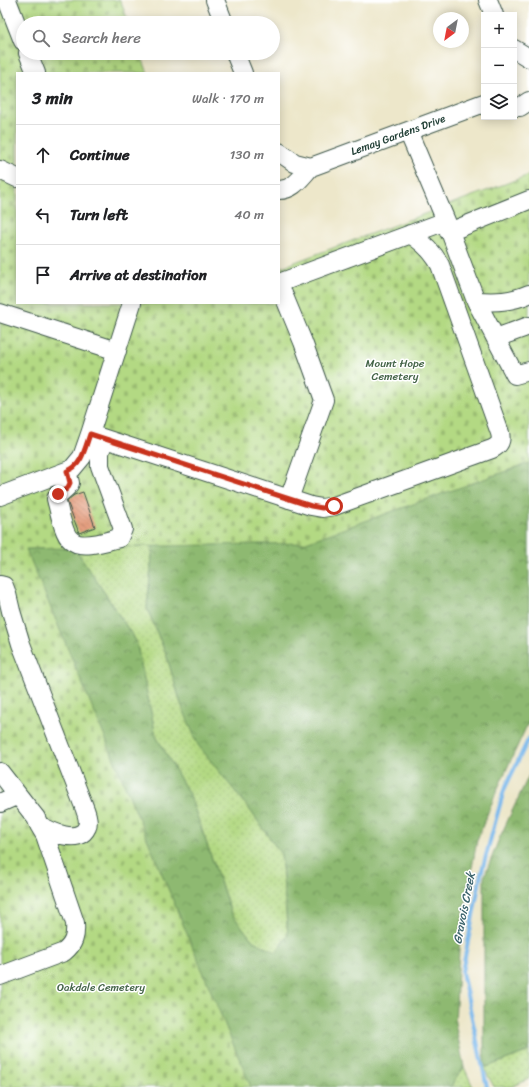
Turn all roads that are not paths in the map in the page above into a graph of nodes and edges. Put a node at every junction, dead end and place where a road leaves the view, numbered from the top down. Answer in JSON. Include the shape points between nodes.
{"nodes":[{"id":1,"x":7,"y":0,"type":"edge"},
{"id":2,"x":215,"y":0,"type":"edge"},
{"id":3,"x":488,"y":0,"type":"edge"},
{"id":4,"x":493,"y":12,"type":"edge"},
{"id":5,"x":221,"y":16,"type":"edge"},
{"id":6,"x":16,"y":23,"type":"edge"},
{"id":7,"x":517,"y":51,"type":"edge"},
{"id":8,"x":529,"y":58,"type":"edge"},
{"id":9,"x":31,"y":60,"type":"edge"},
{"id":10,"x":238,"y":60,"type":"edge"},
{"id":11,"x":36,"y":72,"type":"edge"},
{"id":12,"x":243,"y":72,"type":"edge"},
{"id":13,"x":529,"y":101,"type":"edge"},
{"id":14,"x":481,"y":104,"type":"edge"},
{"id":15,"x":517,"y":107,"type":"edge"},
{"id":16,"x":408,"y":131,"type":"junction"},
{"id":17,"x":280,"y":153,"type":"edge"},
{"id":18,"x":311,"y":167,"type":"junction"},
{"id":19,"x":280,"y":190,"type":"edge"},
{"id":20,"x":529,"y":200,"type":"edge"},
{"id":21,"x":447,"y":226,"type":"junction"},
{"id":22,"x":410,"y":234,"type":"junction"},
{"id":23,"x":280,"y":284,"type":"edge"},
{"id":24,"x":280,"y":286,"type":"edge"},
{"id":25,"x":529,"y":294,"type":"edge"},
{"id":26,"x":476,"y":301,"type":"junction"},
{"id":27,"x":132,"y":304,"type":"edge"},
{"id":28,"x":0,"y":313,"type":"edge"},
{"id":29,"x":529,"y":326,"type":"edge"},
{"id":30,"x":496,"y":338,"type":"junction"},
{"id":31,"x":117,"y":351,"type":"junction"},
{"id":32,"x":529,"y":371,"type":"edge"},
{"id":33,"x":97,"y":436,"type":"junction"},
{"id":34,"x":67,"y":471,"type":"junction"},
{"id":35,"x":0,"y":496,"type":"edge"},
{"id":36,"x":289,"y":499,"type":"junction"},
{"id":37,"x":0,"y":585,"type":"edge"},
{"id":38,"x":0,"y":606,"type":"edge"},
{"id":39,"x":13,"y":619,"type":"junction"},
{"id":40,"x":0,"y":772,"type":"edge"},
{"id":41,"x":18,"y":795,"type":"junction"},
{"id":42,"x":0,"y":803,"type":"edge"},
{"id":43,"x":39,"y":824,"type":"junction"},
{"id":44,"x":0,"y":976,"type":"edge"}],
"edges":[{"from":1,"to":6,"type":"street"},
{"from":2,"to":5,"type":"street"},
{"from":3,"to":4,"type":"street"},
{"from":7,"to":8,"type":"street"},
{"from":9,"to":11,"type":"street"},
{"from":10,"to":12,"type":"street"},
{"from":13,"to":15,"type":"street"},
{"from":14,"to":16,"type":"street","name":"Lemay Gardens Drive"},
{"from":16,"to":18,"type":"street","name":"Lemay Gardens Drive"},
{"from":16,"to":21,"type":"street"},
{"from":17,"to":18,"type":"street","via":[[295,164]]},
{"from":18,"to":19,"type":"street","name":"Lemay Gardens Drive","via":[[294,186]]},
{"from":20,"to":21,"type":"street"},
{"from":21,"to":22,"type":"street"},
{"from":21,"to":26,"type":"street"},
{"from":22,"to":23,"type":"street"},
{"from":22,"to":36,"type":"street","via":[[436,256],[502,440],[492,449],[334,506],[322,508]]},
{"from":24,"to":36,"type":"street","via":[[324,400]]},
{"from":25,"to":26,"type":"street","via":[[501,302]]},
{"from":26,"to":30,"type":"street"},
{"from":27,"to":31,"type":"street"},
{"from":28,"to":31,"type":"street"},
{"from":29,"to":30,"type":"street"},
{"from":30,"to":32,"type":"street","via":[[515,375]]},
{"from":31,"to":33,"type":"street"},
{"from":33,"to":34,"type":"street","via":[[72,469]]},
{"from":33,"to":34,"type":"street","via":[[100,466],[123,530],[119,538],[97,544],[78,544],[70,540],[56,499],[70,483]]},
{"from":33,"to":36,"type":"street"},
{"from":34,"to":35,"type":"street"},
{"from":37,"to":39,"type":"street","via":[[4,586]]},
{"from":38,"to":39,"type":"street"},
{"from":39,"to":43,"type":"street","via":[[88,822],[87,828],[72,836],[52,832]]},
{"from":40,"to":41,"type":"street"},
{"from":41,"to":42,"type":"street"},
{"from":41,"to":43,"type":"street"},
{"from":43,"to":44,"type":"street","via":[[75,923],[76,935],[71,947],[64,952]]}]}
